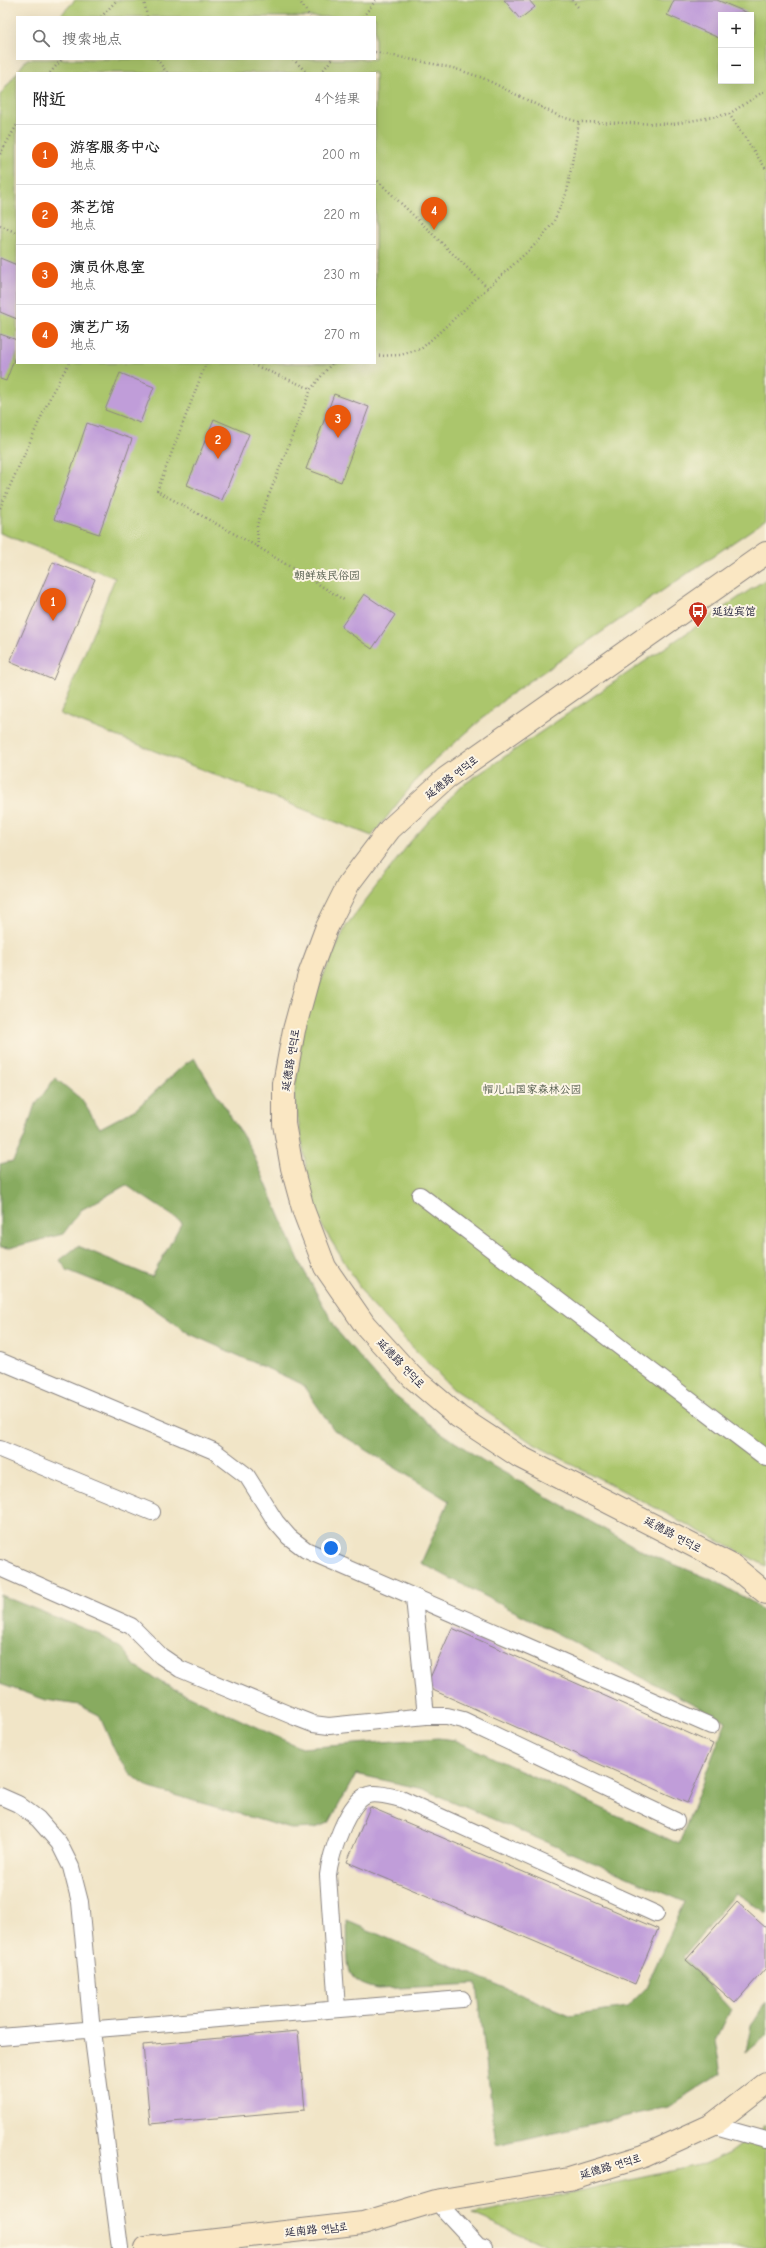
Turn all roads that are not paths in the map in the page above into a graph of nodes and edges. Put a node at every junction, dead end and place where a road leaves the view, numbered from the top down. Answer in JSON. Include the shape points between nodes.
{"nodes":[{"id":1,"x":766,"y":553,"type":"edge"},
{"id":2,"x":420,"y":1195,"type":"dead end"},
{"id":3,"x":0,"y":1361,"type":"edge"},
{"id":4,"x":0,"y":1449,"type":"edge"},
{"id":5,"x":766,"y":1458,"type":"edge"},
{"id":6,"x":152,"y":1512,"type":"dead end"},
{"id":7,"x":0,"y":1568,"type":"edge"},
{"id":8,"x":766,"y":1593,"type":"edge"},
{"id":9,"x":414,"y":1598,"type":"junction"},
{"id":10,"x":426,"y":1716,"type":"junction"},
{"id":11,"x":711,"y":1726,"type":"dead end"},
{"id":12,"x":0,"y":1796,"type":"edge"},
{"id":13,"x":676,"y":1821,"type":"dead end"},
{"id":14,"x":656,"y":1914,"type":"dead end"},
{"id":15,"x":462,"y":1999,"type":"dead end"},
{"id":16,"x":337,"y":2009,"type":"junction"},
{"id":17,"x":92,"y":2031,"type":"junction"},
{"id":18,"x":0,"y":2037,"type":"edge"},
{"id":19,"x":766,"y":2083,"type":"edge"},
{"id":20,"x":712,"y":2125,"type":"junction"},
{"id":21,"x":766,"y":2140,"type":"edge"},
{"id":22,"x":436,"y":2201,"type":"junction"},
{"id":23,"x":120,"y":2248,"type":"edge"},
{"id":24,"x":146,"y":2248,"type":"edge"},
{"id":25,"x":484,"y":2248,"type":"edge"}],
"edges":[{"from":1,"to":8,"type":"main road","name":"延德路 연덕로","via":[[446,778],[390,829],[349,883],[326,929],[309,975],[294,1030],[284,1084],[284,1124],[304,1212],[325,1267],[365,1326],[412,1377],[458,1417],[520,1457],[732,1566]]},
{"from":2,"to":5,"type":"lane"},
{"from":3,"to":9,"type":"lane","via":[[214,1451],[247,1476],[276,1522],[289,1537],[306,1550]]},
{"from":4,"to":6,"type":"lane"},
{"from":7,"to":10,"type":"lane","via":[[131,1626],[161,1656],[180,1669],[313,1724],[329,1726]]},
{"from":9,"to":10,"type":"lane"},
{"from":9,"to":11,"type":"lane"},
{"from":10,"to":13,"type":"lane","via":[[447,1716],[463,1720]]},
{"from":12,"to":17,"type":"lane","via":[[18,1804],[38,1819],[59,1843],[71,1867],[80,1902]]},
{"from":14,"to":16,"type":"lane","via":[[401,1799],[369,1794],[358,1799],[337,1839],[330,1860],[328,1875]]},
{"from":15,"to":16,"type":"lane"},
{"from":16,"to":17,"type":"lane"},
{"from":17,"to":18,"type":"lane"},
{"from":17,"to":23,"type":"lane"},
{"from":19,"to":20,"type":"main road","name":"延德路 연덕로"},
{"from":20,"to":21,"type":"lane"},
{"from":20,"to":22,"type":"main road","name":"延德路 연덕로","via":[[644,2156],[569,2179]]},
{"from":22,"to":24,"type":"main road","name":"延南路 연남로","via":[[363,2223]]},
{"from":22,"to":25,"type":"lane","via":[[478,2246]]}]}
